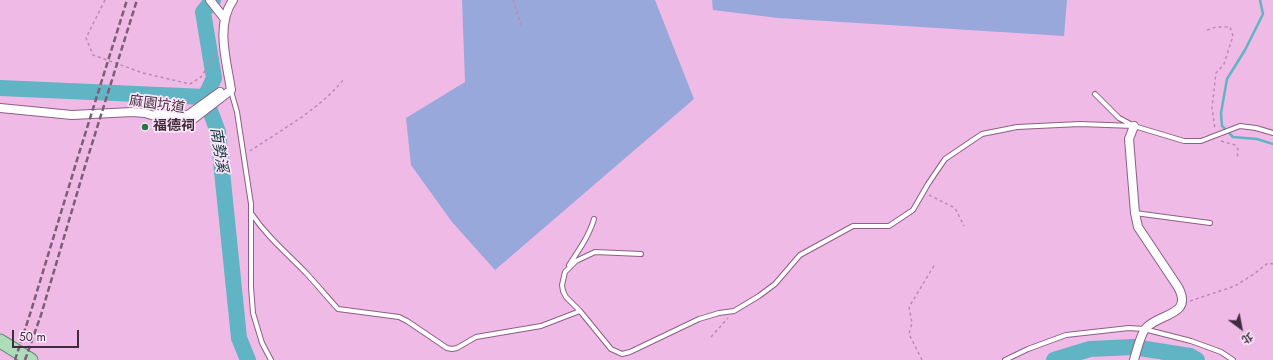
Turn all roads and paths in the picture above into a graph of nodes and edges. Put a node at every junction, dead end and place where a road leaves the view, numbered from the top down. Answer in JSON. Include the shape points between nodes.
{"nodes":[{"id":1,"x":105,"y":0,"type":"edge"},
{"id":2,"x":210,"y":0,"type":"edge"},
{"id":3,"x":233,"y":0,"type":"edge"},
{"id":4,"x":513,"y":0,"type":"edge"},
{"id":5,"x":224,"y":17,"type":"junction"},
{"id":6,"x":520,"y":25,"type":"dead end"},
{"id":7,"x":1207,"y":30,"type":"dead end"},
{"id":8,"x":220,"y":48,"type":"dead end"},
{"id":9,"x":343,"y":80,"type":"dead end"},
{"id":10,"x":231,"y":88,"type":"junction"},
{"id":11,"x":1095,"y":94,"type":"dead end"},
{"id":12,"x":0,"y":108,"type":"edge"},
{"id":13,"x":1134,"y":126,"type":"junction"},
{"id":14,"x":1273,"y":133,"type":"edge"},
{"id":15,"x":1216,"y":136,"type":"junction"},
{"id":16,"x":1208,"y":138,"type":"junction"},
{"id":17,"x":243,"y":156,"type":"junction"},
{"id":18,"x":1237,"y":159,"type":"dead end"},
{"id":19,"x":923,"y":192,"type":"junction"},
{"id":20,"x":251,"y":213,"type":"junction"},
{"id":21,"x":1135,"y":213,"type":"junction"},
{"id":22,"x":594,"y":219,"type":"dead end"},
{"id":23,"x":1210,"y":223,"type":"dead end"},
{"id":24,"x":964,"y":226,"type":"dead end"},
{"id":25,"x":641,"y":254,"type":"dead end"},
{"id":26,"x":935,"y":264,"type":"dead end"},
{"id":27,"x":1273,"y":264,"type":"edge"},
{"id":28,"x":565,"y":272,"type":"junction"},
{"id":29,"x":1182,"y":303,"type":"junction"},
{"id":30,"x":580,"y":311,"type":"junction"},
{"id":31,"x":734,"y":311,"type":"junction"},
{"id":32,"x":1143,"y":332,"type":"junction"},
{"id":33,"x":711,"y":337,"type":"dead end"},
{"id":34,"x":0,"y":341,"type":"edge"},
{"id":35,"x":31,"y":360,"type":"edge"},
{"id":36,"x":271,"y":360,"type":"edge"},
{"id":37,"x":922,"y":360,"type":"edge"},
{"id":38,"x":1005,"y":360,"type":"edge"},
{"id":39,"x":1134,"y":360,"type":"edge"},
{"id":40,"x":1233,"y":360,"type":"edge"}],
"edges":[{"from":1,"to":8,"type":"path","via":[[86,38],[93,55],[143,73],[190,84],[201,77]]},
{"from":2,"to":5,"type":"street"},
{"from":3,"to":5,"type":"street"},
{"from":4,"to":6,"type":"path"},
{"from":5,"to":10,"type":"street","via":[[223,33]]},
{"from":7,"to":15,"type":"path","via":[[1230,27],[1233,36],[1224,64],[1216,73],[1212,108]]},
{"from":9,"to":17,"type":"path","via":[[316,106]]},
{"from":10,"to":12,"type":"street","name":"麻園坑道","via":[[188,119],[132,112],[72,115]]},
{"from":10,"to":17,"type":"lane"},
{"from":11,"to":13,"type":"lane","via":[[1119,118]]},
{"from":13,"to":16,"type":"lane","via":[[1184,141],[1201,141]]},
{"from":13,"to":19,"type":"lane","via":[[1080,124],[1017,127],[982,134],[945,159]]},
{"from":13,"to":21,"type":"street","via":[[1129,138]]},
{"from":14,"to":15,"type":"lane","via":[[1240,126]]},
{"from":15,"to":16,"type":"lane"},
{"from":16,"to":18,"type":"path","via":[[1235,145],[1238,149]]},
{"from":17,"to":20,"type":"lane"},
{"from":19,"to":24,"type":"path","via":[[955,208]]},
{"from":19,"to":31,"type":"lane","via":[[913,210],[889,226],[853,226],[800,255],[775,284]]},
{"from":20,"to":30,"type":"lane","via":[[260,228],[338,309],[399,317],[447,348],[457,348],[476,337],[541,326]]},
{"from":20,"to":36,"type":"lane","via":[[253,313],[262,343]]},
{"from":21,"to":23,"type":"lane"},
{"from":21,"to":29,"type":"street","via":[[1138,227],[1182,294]]},
{"from":22,"to":28,"type":"lane","via":[[584,242]]},
{"from":25,"to":28,"type":"lane","via":[[595,252],[576,261]]},
{"from":26,"to":37,"type":"path","via":[[909,307],[912,323],[908,334]]},
{"from":27,"to":29,"type":"path","via":[[1268,263],[1235,286]]},
{"from":28,"to":30,"type":"lane","via":[[562,291]]},
{"from":29,"to":32,"type":"street","via":[[1178,310],[1154,321]]},
{"from":30,"to":31,"type":"lane","via":[[611,349],[622,354],[699,319]]},
{"from":31,"to":33,"type":"path"},
{"from":32,"to":38,"type":"lane","via":[[1129,328],[1066,335]]},
{"from":32,"to":39,"type":"street"},
{"from":32,"to":40,"type":"lane","via":[[1191,341],[1221,352]]},
{"from":34,"to":35,"type":"main road"}]}
